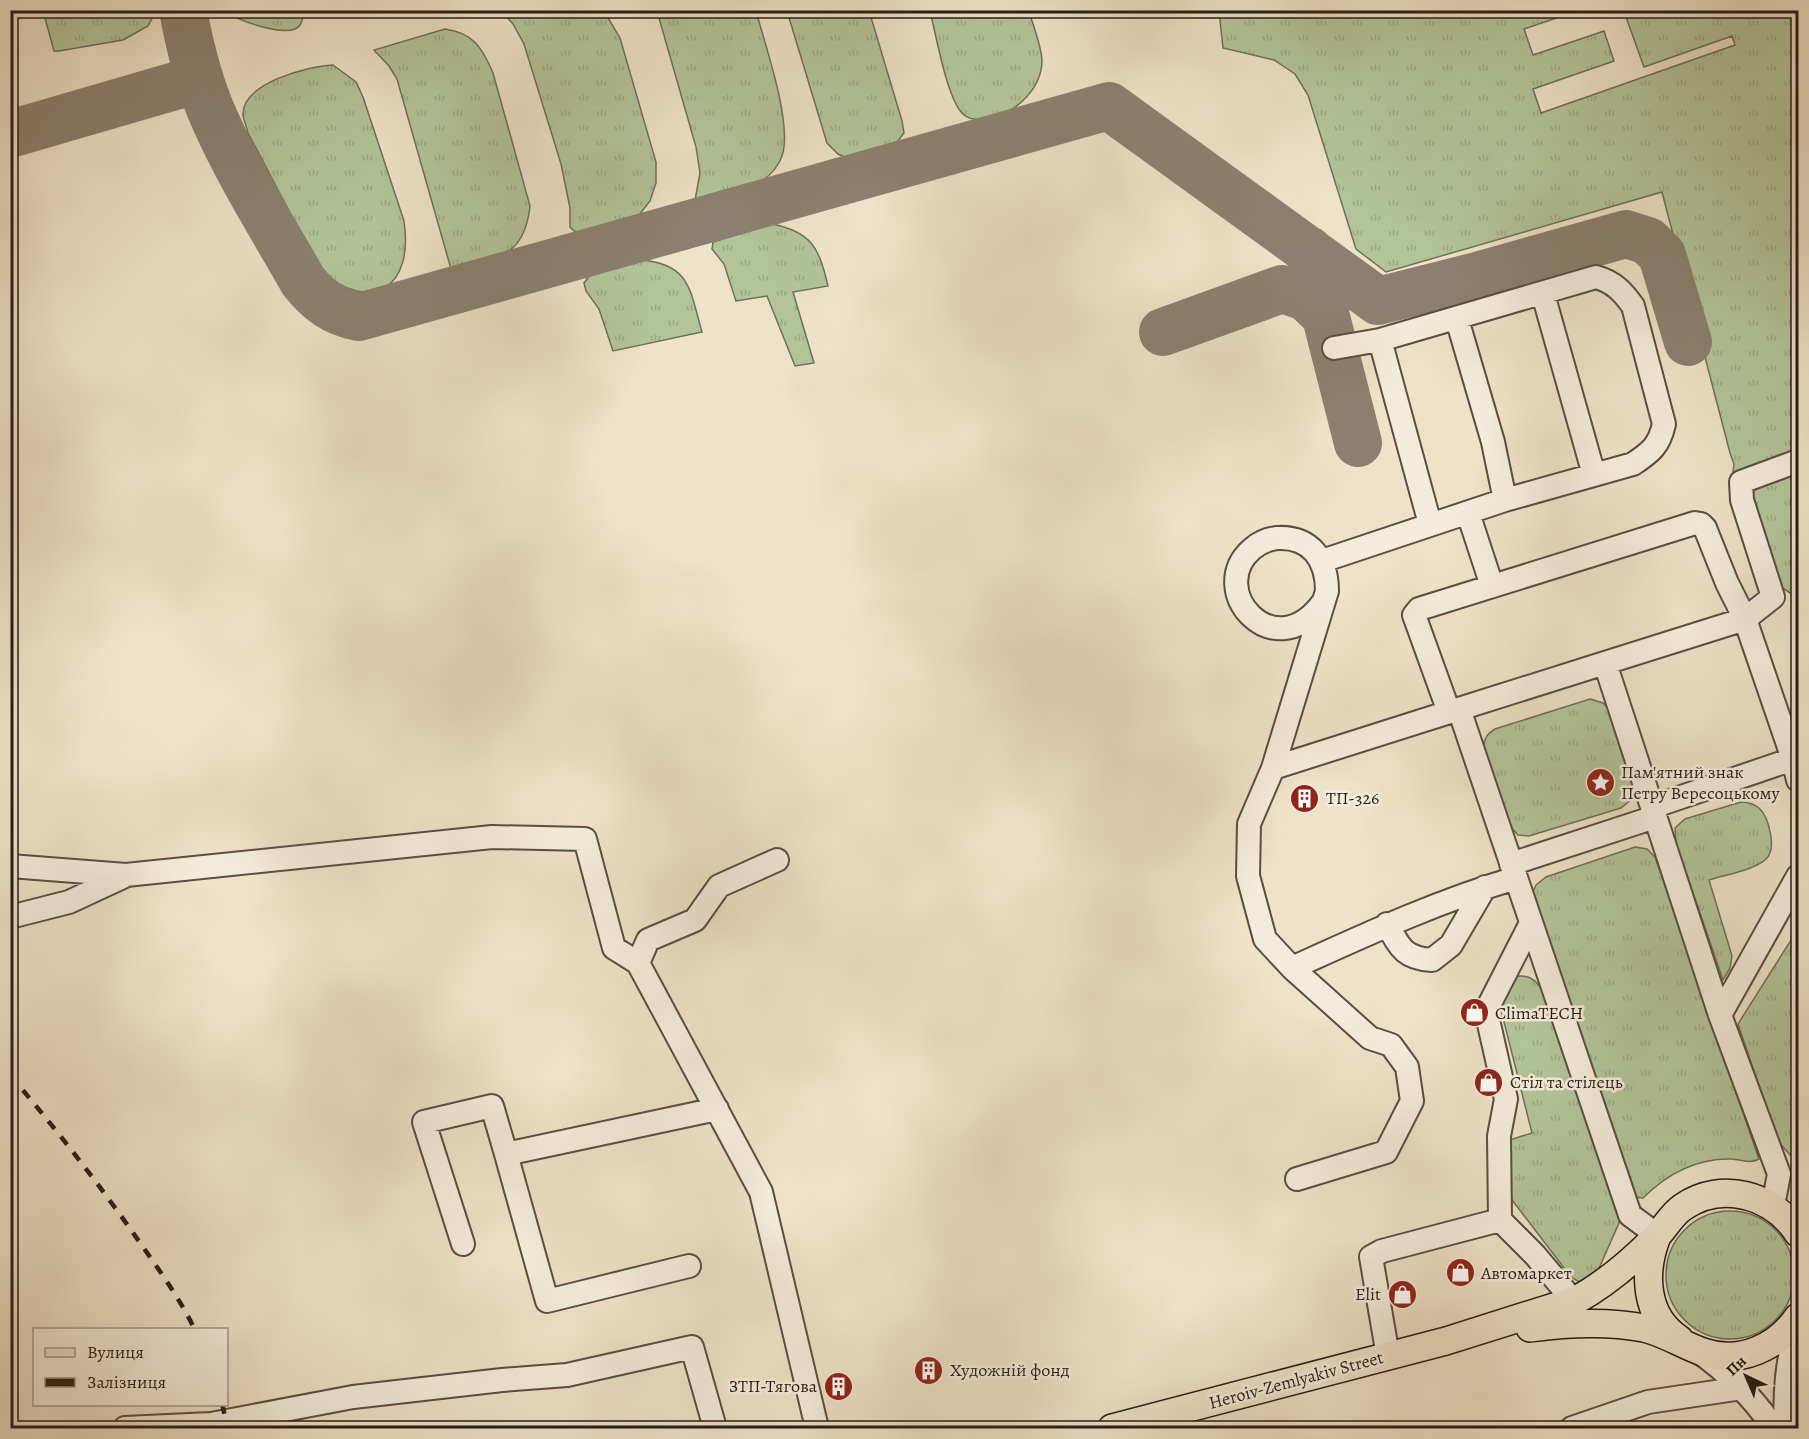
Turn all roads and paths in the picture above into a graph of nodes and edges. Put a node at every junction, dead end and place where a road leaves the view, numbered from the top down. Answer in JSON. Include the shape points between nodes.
{"nodes":[{"id":1,"x":1543,"y":294,"type":"junction"},
{"id":2,"x":1457,"y":319,"type":"junction"},
{"id":3,"x":1380,"y":340,"type":"junction"},
{"id":4,"x":1334,"y":348,"type":"dead end"},
{"id":5,"x":1798,"y":461,"type":"edge"},
{"id":6,"x":1594,"y":475,"type":"junction"},
{"id":7,"x":1505,"y":500,"type":"junction"},
{"id":8,"x":1468,"y":513,"type":"junction"},
{"id":9,"x":1430,"y":524,"type":"junction"},
{"id":10,"x":1322,"y":561,"type":"junction"},
{"id":11,"x":1492,"y":585,"type":"junction"},
{"id":12,"x":1321,"y":605,"type":"junction"},
{"id":13,"x":1745,"y":619,"type":"junction"},
{"id":14,"x":1605,"y":663,"type":"junction"},
{"id":15,"x":1454,"y":711,"type":"junction"},
{"id":16,"x":1273,"y":768,"type":"junction"},
{"id":17,"x":1796,"y":770,"type":"edge"},
{"id":18,"x":1654,"y":812,"type":"junction"},
{"id":19,"x":777,"y":860,"type":"dead end"},
{"id":20,"x":10,"y":866,"type":"edge"},
{"id":21,"x":1514,"y":871,"type":"junction"},
{"id":22,"x":126,"y":875,"type":"junction"},
{"id":23,"x":1798,"y":876,"type":"edge"},
{"id":24,"x":1485,"y":887,"type":"junction"},
{"id":25,"x":10,"y":917,"type":"edge"},
{"id":26,"x":1387,"y":924,"type":"junction"},
{"id":27,"x":1530,"y":925,"type":"junction"},
{"id":28,"x":638,"y":963,"type":"junction"},
{"id":29,"x":1292,"y":968,"type":"junction"},
{"id":30,"x":1720,"y":1015,"type":"junction"},
{"id":31,"x":717,"y":1109,"type":"junction"},
{"id":32,"x":506,"y":1154,"type":"junction"},
{"id":33,"x":1297,"y":1179,"type":"dead end"},
{"id":34,"x":1773,"y":1206,"type":"junction"},
{"id":35,"x":1798,"y":1216,"type":"edge"},
{"id":36,"x":1500,"y":1220,"type":"junction"},
{"id":37,"x":1798,"y":1233,"type":"edge"},
{"id":38,"x":1657,"y":1235,"type":"junction"},
{"id":39,"x":463,"y":1244,"type":"dead end"},
{"id":40,"x":689,"y":1266,"type":"dead end"},
{"id":41,"x":1576,"y":1300,"type":"junction"},
{"id":42,"x":1798,"y":1317,"type":"edge"},
{"id":43,"x":1798,"y":1325,"type":"edge"},
{"id":44,"x":1446,"y":1341,"type":"junction"},
{"id":45,"x":1693,"y":1348,"type":"junction"},
{"id":46,"x":1388,"y":1356,"type":"junction"},
{"id":47,"x":1742,"y":1388,"type":"junction"},
{"id":48,"x":125,"y":1428,"type":"edge"},
{"id":49,"x":715,"y":1428,"type":"edge"},
{"id":50,"x":818,"y":1428,"type":"edge"},
{"id":51,"x":1112,"y":1428,"type":"edge"},
{"id":52,"x":1572,"y":1428,"type":"edge"},
{"id":53,"x":1774,"y":1428,"type":"edge"},
{"id":54,"x":1786,"y":1428,"type":"edge"}],
"edges":[{"from":1,"to":2,"type":"street"},
{"from":1,"to":6,"type":"street"},
{"from":1,"to":6,"type":"street","via":[[1596,277],[1607,280],[1622,291],[1632,306],[1639,329],[1664,424],[1661,439],[1651,452],[1633,464]]},
{"from":2,"to":3,"type":"street"},
{"from":2,"to":7,"type":"street","via":[[1493,442]]},
{"from":3,"to":4,"type":"street"},
{"from":3,"to":9,"type":"street"},
{"from":5,"to":13,"type":"street","via":[[1741,482],[1742,500],[1773,597]]},
{"from":6,"to":7,"type":"street"},
{"from":7,"to":8,"type":"street"},
{"from":8,"to":9,"type":"street"},
{"from":8,"to":11,"type":"street"},
{"from":9,"to":10,"type":"street"},
{"from":10,"to":12,"type":"street","via":[[1327,591]]},
{"from":10,"to":12,"type":"street","via":[[1300,542],[1271,539],[1247,554],[1236,581],[1244,609],[1269,627],[1299,625]]},
{"from":11,"to":13,"type":"street","via":[[1695,523],[1705,528]]},
{"from":11,"to":15,"type":"street","via":[[1416,611],[1414,615]]},
{"from":12,"to":16,"type":"street"},
{"from":13,"to":14,"type":"street"},
{"from":13,"to":17,"type":"street"},
{"from":14,"to":15,"type":"street"},
{"from":14,"to":18,"type":"street"},
{"from":15,"to":16,"type":"street"},
{"from":15,"to":21,"type":"street"},
{"from":16,"to":29,"type":"street","via":[[1249,824],[1248,876],[1265,939]]},
{"from":17,"to":18,"type":"street"},
{"from":18,"to":21,"type":"street"},
{"from":18,"to":30,"type":"street"},
{"from":19,"to":28,"type":"street","via":[[719,886],[695,920],[648,940]]},
{"from":20,"to":22,"type":"street"},
{"from":21,"to":24,"type":"street"},
{"from":21,"to":27,"type":"street"},
{"from":22,"to":25,"type":"street","via":[[69,902]]},
{"from":22,"to":28,"type":"street","via":[[492,837],[585,839],[614,948]]},
{"from":23,"to":30,"type":"street"},
{"from":24,"to":26,"type":"street"},
{"from":24,"to":26,"type":"street","via":[[1451,945],[1432,960],[1414,959],[1398,945]]},
{"from":26,"to":29,"type":"street"},
{"from":27,"to":36,"type":"street","via":[[1486,1011],[1506,1099],[1499,1137]]},
{"from":27,"to":38,"type":"street","via":[[1630,1215]]},
{"from":28,"to":31,"type":"street"},
{"from":29,"to":33,"type":"street","via":[[1370,1038],[1391,1045],[1407,1067],[1412,1101],[1386,1152]]},
{"from":30,"to":34,"type":"street","via":[[1779,1173]]},
{"from":31,"to":32,"type":"street"},
{"from":31,"to":50,"type":"street","via":[[761,1191]]},
{"from":32,"to":39,"type":"street","via":[[492,1106],[423,1122]]},
{"from":32,"to":40,"type":"street","via":[[547,1301]]},
{"from":34,"to":35,"type":"main road"},
{"from":34,"to":37,"type":"main road"},
{"from":34,"to":38,"type":"main road","via":[[1737,1193],[1700,1198],[1683,1207]]},
{"from":36,"to":41,"type":"street"},
{"from":36,"to":46,"type":"street","via":[[1371,1257]]},
{"from":38,"to":41,"type":"main road","via":[[1614,1275]]},
{"from":38,"to":45,"type":"main road","via":[[1649,1256],[1647,1278],[1651,1299],[1660,1319]]},
{"from":41,"to":44,"type":"main road"},
{"from":42,"to":45,"type":"main road","via":[[1780,1338],[1757,1351],[1718,1356]]},
{"from":43,"to":54,"type":"street","via":[[1786,1384]]},
{"from":44,"to":45,"type":"main road","via":[[1584,1323],[1642,1328]]},
{"from":44,"to":46,"type":"main road","name":"Heroiv-Zemlyakiv Street"},
{"from":45,"to":47,"type":"street","via":[[1720,1366]]},
{"from":46,"to":51,"type":"main road","name":"Heroiv-Zemlyakiv Street"},
{"from":47,"to":52,"type":"street","via":[[1648,1402]]},
{"from":47,"to":53,"type":"street"},
{"from":48,"to":49,"type":"street","via":[[211,1424],[353,1396],[567,1375],[692,1347]]}]}
